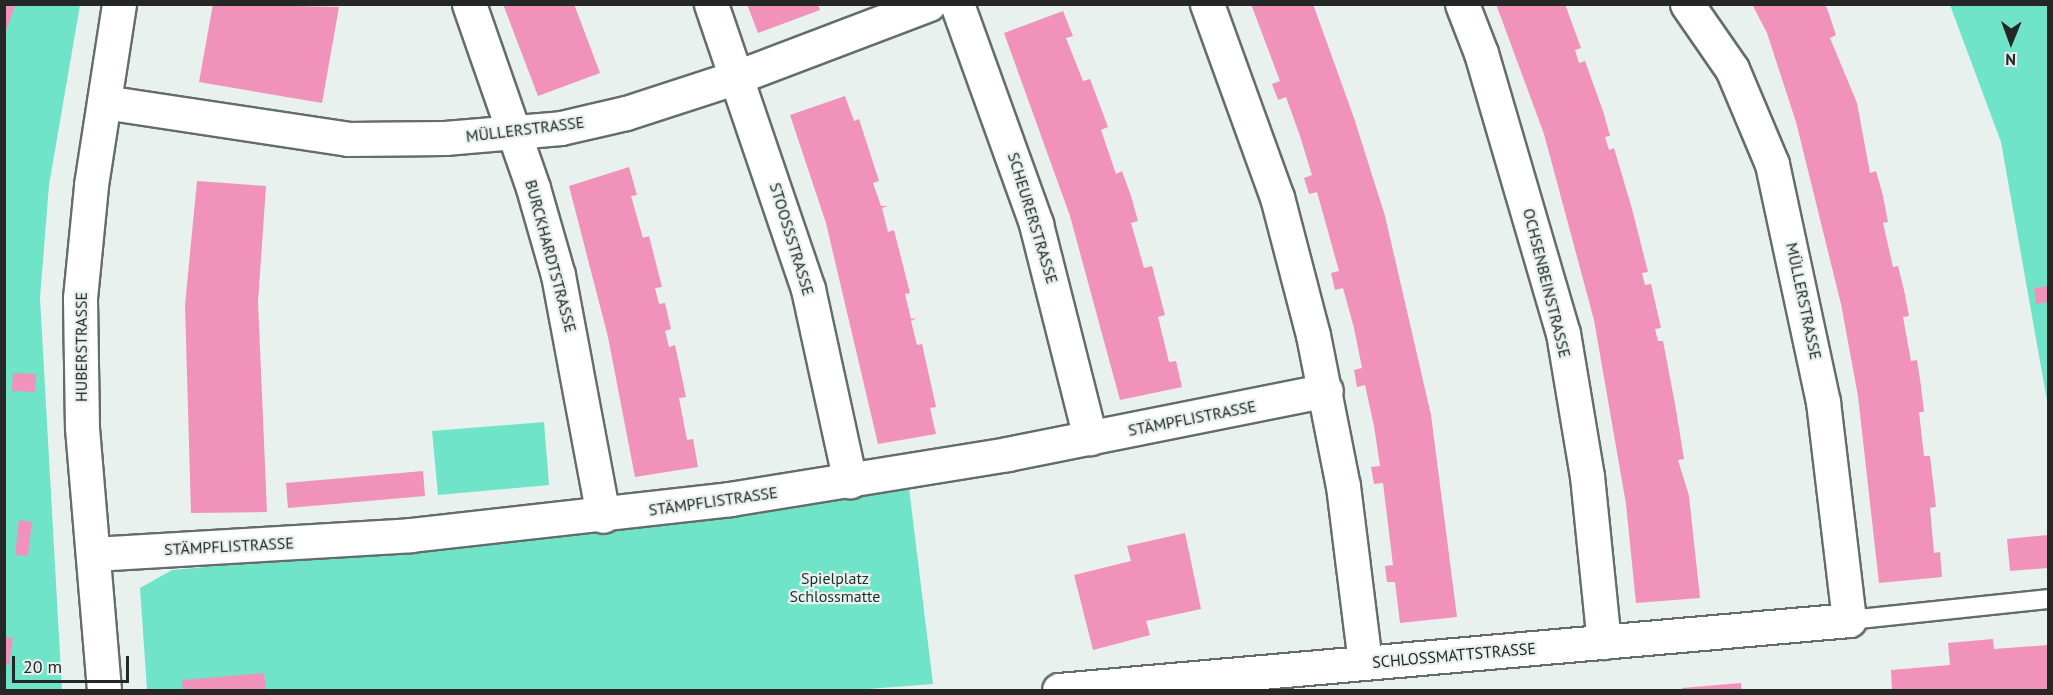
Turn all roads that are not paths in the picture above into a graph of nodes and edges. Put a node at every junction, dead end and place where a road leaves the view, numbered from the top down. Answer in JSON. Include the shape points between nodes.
{"nodes":[{"id":1,"x":120,"y":4,"type":"edge"},
{"id":2,"x":469,"y":4,"type":"edge"},
{"id":3,"x":711,"y":4,"type":"edge"},
{"id":4,"x":929,"y":4,"type":"edge"},
{"id":5,"x":957,"y":4,"type":"edge"},
{"id":6,"x":1207,"y":4,"type":"edge"},
{"id":7,"x":1462,"y":4,"type":"edge"},
{"id":8,"x":1687,"y":4,"type":"edge"},
{"id":9,"x":737,"y":77,"type":"junction"},
{"id":10,"x":104,"y":102,"type":"junction"},
{"id":11,"x":514,"y":131,"type":"junction"},
{"id":12,"x":1326,"y":390,"type":"junction"},
{"id":13,"x":1090,"y":438,"type":"junction"},
{"id":14,"x":850,"y":481,"type":"junction"},
{"id":15,"x":603,"y":516,"type":"junction"},
{"id":16,"x":93,"y":554,"type":"junction"},
{"id":17,"x":2049,"y":599,"type":"edge"},
{"id":18,"x":1848,"y":620,"type":"junction"},
{"id":19,"x":1604,"y":642,"type":"junction"},
{"id":20,"x":1365,"y":662,"type":"junction"},
{"id":21,"x":104,"y":690,"type":"edge"},
{"id":22,"x":1059,"y":690,"type":"edge"}],
"edges":[{"from":1,"to":10,"type":"street","name":"HUBERSTRASSE"},
{"from":2,"to":11,"type":"street","name":"BURCKHARDTSTRASSE"},
{"from":3,"to":9,"type":"street","name":"STOOSSSTRASSE"},
{"from":4,"to":9,"type":"street","name":"MÜLLERSTRASSE"},
{"from":5,"to":13,"type":"street","name":"SCHEURERSTRASSE","via":[[1036,224]]},
{"from":6,"to":12,"type":"street","via":[[1277,197]]},
{"from":7,"to":19,"type":"street","name":"OCHSENBEINSTRASSE","via":[[1519,177],[1563,333],[1587,476]]},
{"from":8,"to":18,"type":"street","name":"MÜLLERSTRASSE","via":[[1736,77],[1772,164],[1823,402]]},
{"from":9,"to":11,"type":"street","name":"MÜLLERSTRASSE","via":[[626,113],[561,128]]},
{"from":9,"to":14,"type":"street","name":"STOOSSSTRASSE","via":[[808,290]]},
{"from":10,"to":11,"type":"street","name":"MÜLLERSTRASSE","via":[[348,139]]},
{"from":10,"to":16,"type":"street","name":"HUBERSTRASSE","via":[[80,298],[82,426]]},
{"from":11,"to":15,"type":"street","name":"BURCKHARDTSTRASSE","via":[[558,275]]},
{"from":12,"to":13,"type":"street","name":"STÄMPFLISTRASSE"},
{"from":12,"to":20,"type":"street"},
{"from":13,"to":14,"type":"street","name":"STÄMPFLISTRASSE"},
{"from":14,"to":15,"type":"street","name":"STÄMPFLISTRASSE"},
{"from":15,"to":16,"type":"street","name":"STÄMPFLISTRASSE","via":[[410,535]]},
{"from":16,"to":21,"type":"street","name":"HUBERSTRASSE"},
{"from":17,"to":18,"type":"lane"},
{"from":18,"to":19,"type":"street","name":"SCHLOSSMATTSTRASSE"},
{"from":19,"to":20,"type":"street","name":"SCHLOSSMATTSTRASSE"},
{"from":20,"to":22,"type":"street","name":"SCHLOSSMATTSTRASSE"}]}
